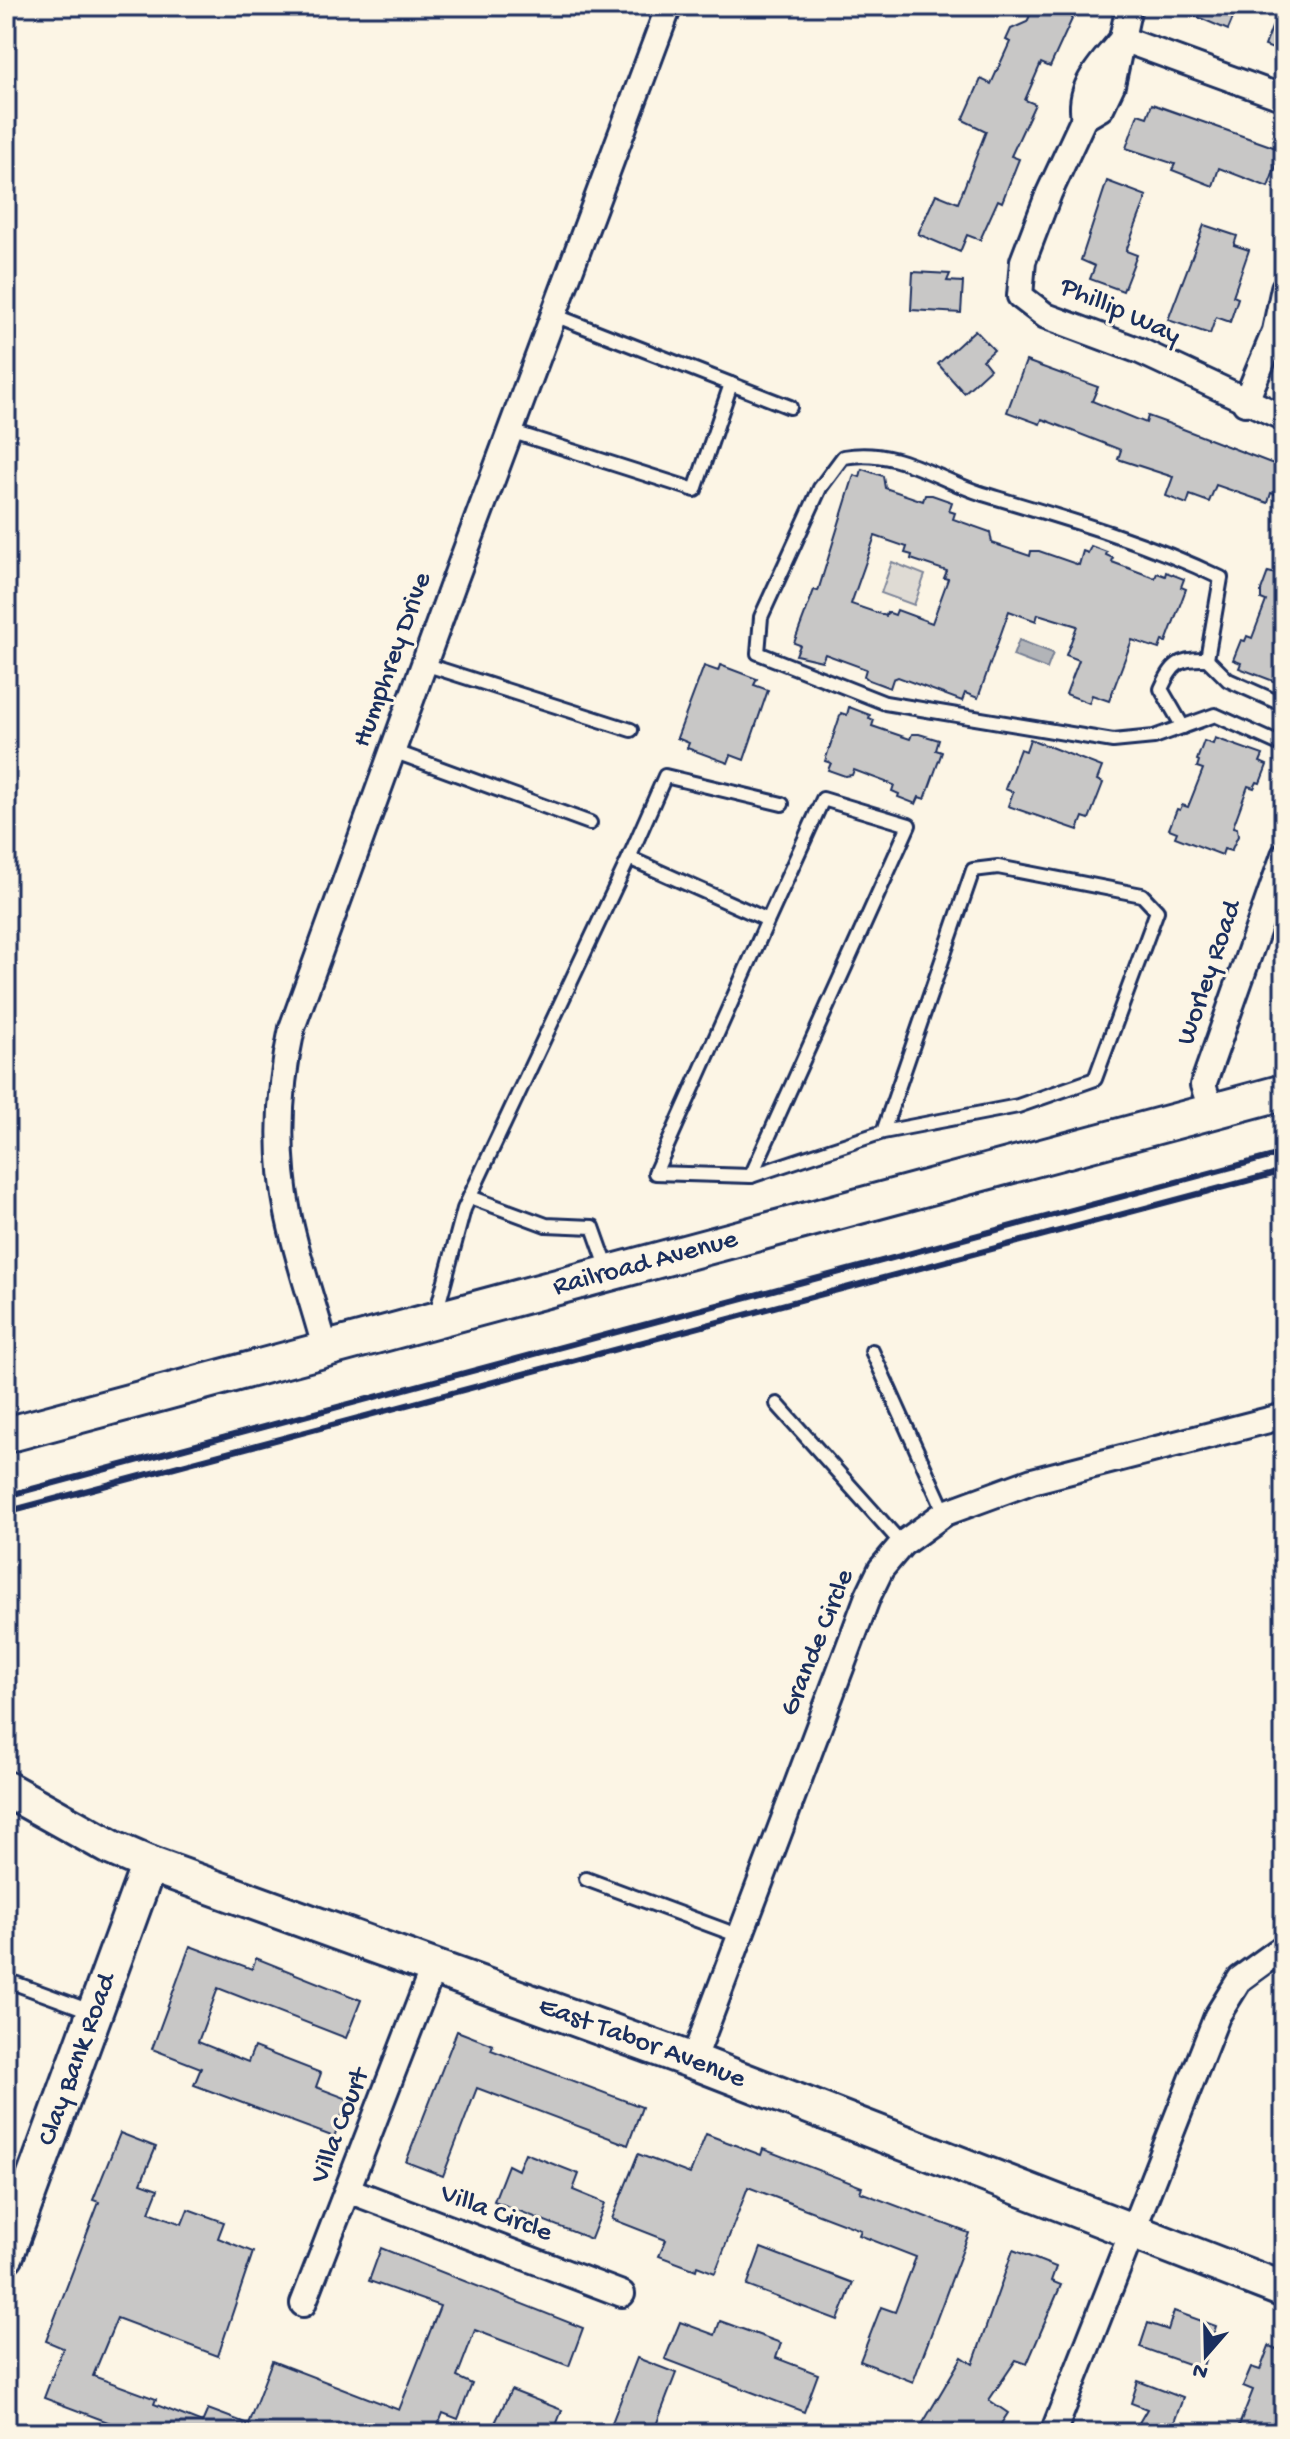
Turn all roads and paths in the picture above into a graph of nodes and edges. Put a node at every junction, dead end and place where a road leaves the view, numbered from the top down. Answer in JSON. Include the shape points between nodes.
{"nodes":[{"id":1,"x":669,"y":6,"type":"edge"},
{"id":2,"x":1129,"y":6,"type":"edge"},
{"id":3,"x":1122,"y":39,"type":"junction"},
{"id":4,"x":1284,"y":98,"type":"edge"},
{"id":5,"x":1284,"y":288,"type":"edge"},
{"id":6,"x":554,"y":315,"type":"junction"},
{"id":7,"x":731,"y":384,"type":"junction"},
{"id":8,"x":1245,"y":403,"type":"junction"},
{"id":9,"x":790,"y":407,"type":"dead end"},
{"id":10,"x":1284,"y":418,"type":"edge"},
{"id":11,"x":510,"y":431,"type":"junction"},
{"id":12,"x":1207,"y":659,"type":"junction"},
{"id":13,"x":424,"y":664,"type":"junction"},
{"id":14,"x":1284,"y":705,"type":"edge"},
{"id":15,"x":1183,"y":727,"type":"junction"},
{"id":16,"x":631,"y":730,"type":"dead end"},
{"id":17,"x":1284,"y":746,"type":"edge"},
{"id":18,"x":393,"y":751,"type":"junction"},
{"id":19,"x":782,"y":804,"type":"dead end"},
{"id":20,"x":590,"y":823,"type":"dead end"},
{"id":21,"x":1284,"y":855,"type":"edge"},
{"id":22,"x":629,"y":858,"type":"junction"},
{"id":23,"x":1275,"y":908,"type":"edge"},
{"id":24,"x":768,"y":920,"type":"junction"},
{"id":25,"x":1284,"y":1092,"type":"edge"},
{"id":26,"x":1212,"y":1112,"type":"junction"},
{"id":27,"x":883,"y":1132,"type":"junction"},
{"id":28,"x":751,"y":1176,"type":"junction"},
{"id":29,"x":470,"y":1197,"type":"junction"},
{"id":30,"x":610,"y":1274,"type":"junction"},
{"id":31,"x":434,"y":1321,"type":"junction"},
{"id":32,"x":326,"y":1351,"type":"junction"},
{"id":33,"x":872,"y":1351,"type":"dead end"},
{"id":34,"x":777,"y":1404,"type":"dead end"},
{"id":35,"x":1284,"y":1416,"type":"edge"},
{"id":36,"x":6,"y":1435,"type":"edge"},
{"id":37,"x":945,"y":1513,"type":"junction"},
{"id":38,"x":902,"y":1544,"type":"junction"},
{"id":39,"x":6,"y":1789,"type":"edge"},
{"id":40,"x":149,"y":1864,"type":"junction"},
{"id":41,"x":586,"y":1879,"type":"dead end"},
{"id":42,"x":737,"y":1935,"type":"junction"},
{"id":43,"x":1284,"y":1947,"type":"edge"},
{"id":44,"x":433,"y":1968,"type":"junction"},
{"id":45,"x":6,"y":1980,"type":"edge"},
{"id":46,"x":94,"y":2012,"type":"junction"},
{"id":47,"x":693,"y":2061,"type":"junction"},
{"id":48,"x":348,"y":2190,"type":"junction"},
{"id":49,"x":1131,"y":2233,"type":"junction"},
{"id":50,"x":6,"y":2255,"type":"edge"},
{"id":51,"x":1284,"y":2290,"type":"edge"},
{"id":52,"x":622,"y":2294,"type":"dead end"},
{"id":53,"x":303,"y":2304,"type":"dead end"},
{"id":54,"x":1053,"y":2433,"type":"edge"}],
"edges":[{"from":1,"to":6,"type":"street","name":"Humphrey Drive"},
{"from":2,"to":3,"type":"street","name":"Phillip Way"},
{"from":3,"to":4,"type":"street"},
{"from":3,"to":8,"type":"street","name":"Phillip Way","via":[[1101,108],[1084,118],[1049,193],[1023,261],[1020,296],[1046,316],[1140,351]]},
{"from":5,"to":8,"type":"street","via":[[1275,331]]},
{"from":6,"to":7,"type":"lane"},
{"from":6,"to":11,"type":"street","name":"Humphrey Drive"},
{"from":7,"to":9,"type":"lane"},
{"from":7,"to":11,"type":"lane","via":[[695,490]]},
{"from":8,"to":10,"type":"street","name":"Phillip Way"},
{"from":11,"to":13,"type":"street","name":"Humphrey Drive"},
{"from":12,"to":14,"type":"lane","via":[[1228,680]]},
{"from":12,"to":15,"type":"lane","via":[[1185,658],[1170,670],[1161,689]]},
{"from":12,"to":15,"type":"lane","via":[[1221,578],[1106,531],[981,493],[917,464],[863,453],[843,457],[820,488],[761,617],[758,653],[885,703],[1113,741],[1154,737]]},
{"from":13,"to":16,"type":"lane"},
{"from":13,"to":18,"type":"street","name":"Humphrey Drive"},
{"from":15,"to":17,"type":"lane","via":[[1215,715]]},
{"from":18,"to":20,"type":"lane"},
{"from":18,"to":32,"type":"street","name":"Humphrey Drive","via":[[292,1028],[281,1078],[288,1213]]},
{"from":19,"to":22,"type":"lane","via":[[665,776]]},
{"from":21,"to":23,"type":"street","name":"Worley Road"},
{"from":22,"to":24,"type":"lane"},
{"from":22,"to":29,"type":"lane"},
{"from":23,"to":26,"type":"street","name":"Worley Road","via":[[1203,1085]]},
{"from":24,"to":28,"type":"lane","via":[[655,1173]]},
{"from":24,"to":28,"type":"lane","via":[[823,799],[909,825]]},
{"from":25,"to":26,"type":"main road","name":"Railroad Avenue"},
{"from":26,"to":30,"type":"main road","name":"Railroad Avenue"},
{"from":27,"to":27,"type":"lane","via":[[973,870],[998,867],[1142,895],[1157,911],[1095,1079],[1018,1106]]},
{"from":27,"to":28,"type":"lane"},
{"from":29,"to":30,"type":"lane","via":[[546,1225],[593,1227]]},
{"from":29,"to":31,"type":"lane"},
{"from":30,"to":31,"type":"main road","name":"Railroad Avenue"},
{"from":31,"to":32,"type":"main road","name":"Railroad Avenue"},
{"from":32,"to":36,"type":"main road","name":"Railroad Avenue"},
{"from":33,"to":37,"type":"lane"},
{"from":34,"to":38,"type":"lane"},
{"from":35,"to":37,"type":"street","name":"Grande Circle","via":[[1032,1481]]},
{"from":37,"to":38,"type":"street","name":"Grande Circle"},
{"from":38,"to":42,"type":"street","name":"Grande Circle","via":[[868,1596]]},
{"from":39,"to":40,"type":"main road","name":"East Tabor Avenue"},
{"from":40,"to":44,"type":"main road","name":"East Tabor Avenue"},
{"from":40,"to":46,"type":"main road","name":"Clay Bank Road"},
{"from":41,"to":42,"type":"lane"},
{"from":42,"to":47,"type":"street","name":"Grande Circle"},
{"from":43,"to":49,"type":"street","via":[[1240,1979],[1217,2016]]},
{"from":44,"to":47,"type":"main road","name":"East Tabor Avenue"},
{"from":44,"to":48,"type":"street","name":"Villa Court"},
{"from":45,"to":46,"type":"lane"},
{"from":46,"to":50,"type":"main road","name":"Clay Bank Road"},
{"from":47,"to":49,"type":"main road","name":"East Tabor Avenue"},
{"from":48,"to":52,"type":"street","name":"Villa Circle"},
{"from":48,"to":53,"type":"street","name":"Villa Court"},
{"from":49,"to":51,"type":"main road","name":"East Tabor Avenue"},
{"from":49,"to":54,"type":"street"}]}
